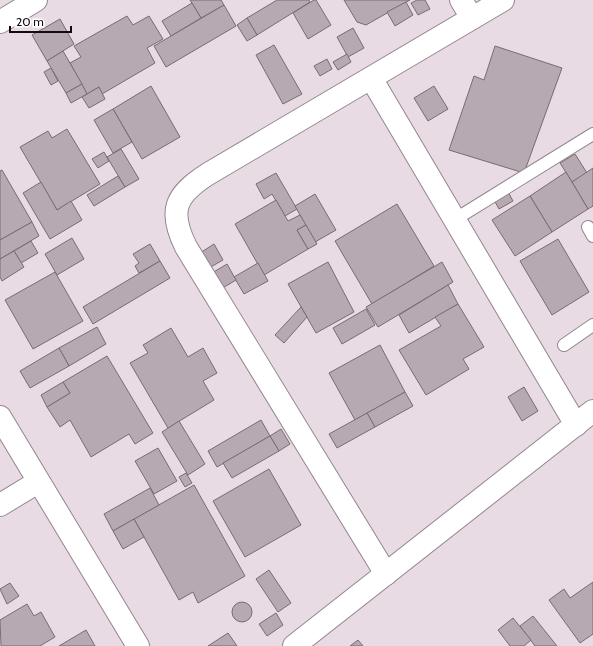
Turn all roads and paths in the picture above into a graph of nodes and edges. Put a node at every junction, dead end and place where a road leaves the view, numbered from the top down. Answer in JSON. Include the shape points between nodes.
{"nodes":[{"id":1,"x":36,"y":0,"type":"edge"},
{"id":2,"x":503,"y":0,"type":"edge"},
{"id":3,"x":466,"y":9,"type":"edge"},
{"id":4,"x":0,"y":22,"type":"edge"},
{"id":5,"x":371,"y":78,"type":"junction"},
{"id":6,"x":593,"y":134,"type":"edge"},
{"id":7,"x":454,"y":220,"type":"junction"},
{"id":8,"x":593,"y":324,"type":"edge"},
{"id":9,"x":564,"y":345,"type":"dead end"},
{"id":10,"x":593,"y":411,"type":"edge"},
{"id":11,"x":0,"y":417,"type":"edge"},
{"id":12,"x":576,"y":425,"type":"junction"},
{"id":13,"x":38,"y":482,"type":"junction"},
{"id":14,"x":0,"y":505,"type":"edge"},
{"id":15,"x":386,"y":574,"type":"junction"},
{"id":16,"x":138,"y":646,"type":"edge"},
{"id":17,"x":294,"y":646,"type":"edge"}],
"edges":[{"from":1,"to":4,"type":"street"},
{"from":2,"to":3,"type":"street"},
{"from":3,"to":5,"type":"street"},
{"from":5,"to":7,"type":"street"},
{"from":5,"to":15,"type":"street","via":[[208,174],[185,191],[176,212],[176,223],[186,247]]},
{"from":6,"to":7,"type":"lane"},
{"from":7,"to":12,"type":"street"},
{"from":8,"to":9,"type":"lane"},
{"from":10,"to":12,"type":"street"},
{"from":11,"to":13,"type":"street"},
{"from":12,"to":15,"type":"street"},
{"from":13,"to":14,"type":"street"},
{"from":13,"to":16,"type":"street"},
{"from":15,"to":17,"type":"street"}]}
